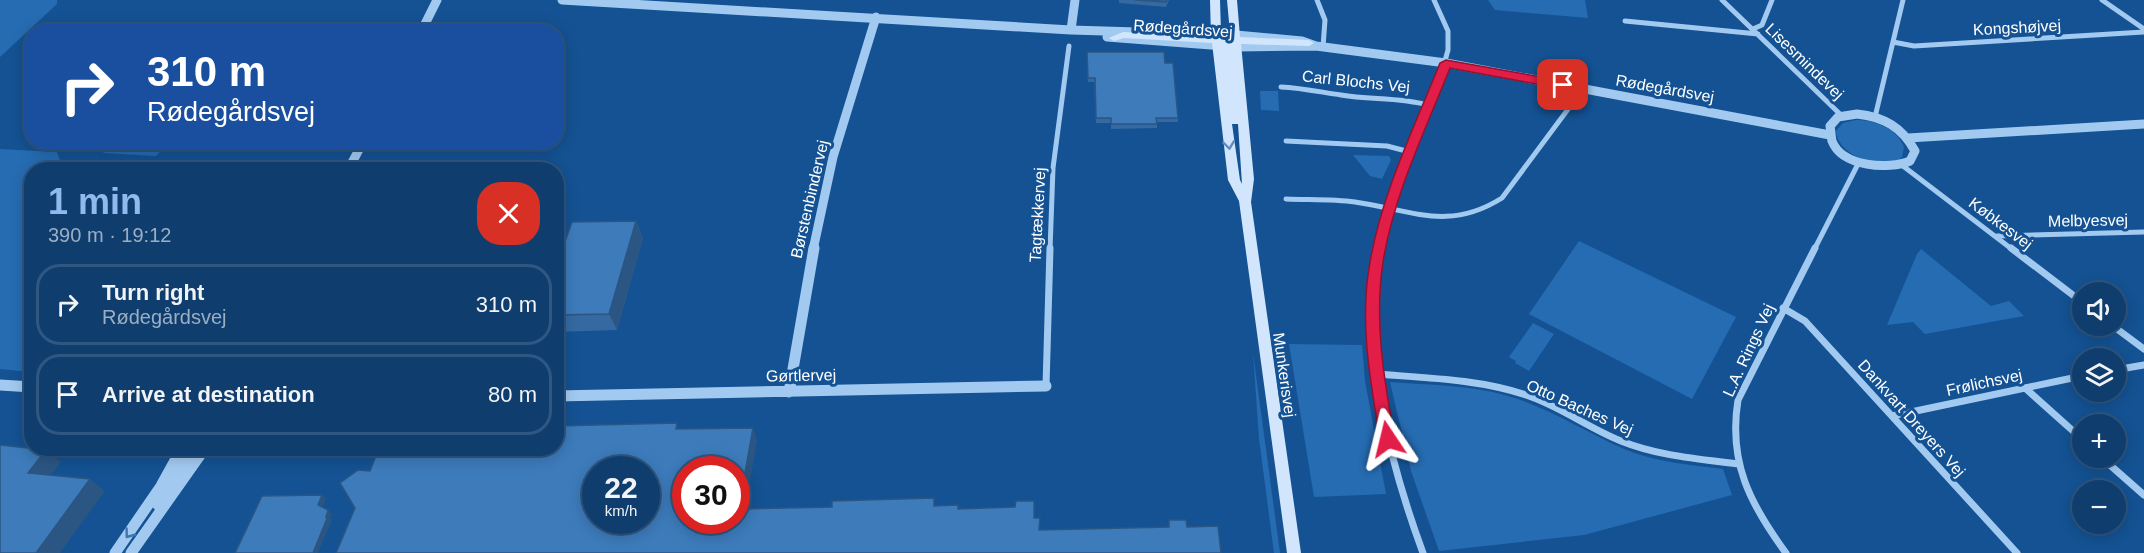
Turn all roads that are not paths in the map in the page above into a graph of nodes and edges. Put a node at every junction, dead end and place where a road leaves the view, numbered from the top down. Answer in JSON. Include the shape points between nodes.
{"nodes":[{"id":1,"x":437,"y":0,"type":"edge"},
{"id":2,"x":562,"y":0,"type":"edge"},
{"id":3,"x":756,"y":0,"type":"edge"},
{"id":4,"x":1075,"y":0,"type":"edge"},
{"id":5,"x":1215,"y":0,"type":"edge"},
{"id":6,"x":1222,"y":0,"type":"edge"},
{"id":7,"x":1232,"y":0,"type":"edge"},
{"id":8,"x":1317,"y":0,"type":"edge"},
{"id":9,"x":1434,"y":0,"type":"edge"},
{"id":10,"x":1722,"y":0,"type":"edge"},
{"id":11,"x":1772,"y":0,"type":"edge"},
{"id":12,"x":1903,"y":0,"type":"edge"},
{"id":13,"x":2102,"y":0,"type":"edge"},
{"id":14,"x":751,"y":11,"type":"junction"},
{"id":15,"x":876,"y":17,"type":"junction"},
{"id":16,"x":1625,"y":21,"type":"dead end"},
{"id":17,"x":425,"y":24,"type":"edge"},
{"id":18,"x":1753,"y":29,"type":"junction"},
{"id":19,"x":1071,"y":30,"type":"junction"},
{"id":20,"x":1084,"y":31,"type":"junction"},
{"id":21,"x":2144,"y":31,"type":"edge"},
{"id":22,"x":1758,"y":34,"type":"junction"},
{"id":23,"x":1114,"y":38,"type":"joint"},
{"id":24,"x":1227,"y":40,"type":"junction"},
{"id":25,"x":1893,"y":42,"type":"junction"},
{"id":26,"x":1316,"y":45,"type":"junction"},
{"id":27,"x":1069,"y":46,"type":"dead end"},
{"id":28,"x":1446,"y":63,"type":"junction"},
{"id":29,"x":1281,"y":87,"type":"dead end"},
{"id":30,"x":1583,"y":89,"type":"junction"},
{"id":31,"x":1428,"y":105,"type":"junction"},
{"id":32,"x":1842,"y":116,"type":"junction"},
{"id":33,"x":1875,"y":117,"type":"junction"},
{"id":34,"x":2144,"y":124,"type":"edge"},
{"id":35,"x":1830,"y":135,"type":"junction"},
{"id":36,"x":1908,"y":138,"type":"junction"},
{"id":37,"x":1286,"y":141,"type":"dead end"},
{"id":38,"x":1410,"y":152,"type":"junction"},
{"id":39,"x":1859,"y":162,"type":"junction"},
{"id":40,"x":1903,"y":166,"type":"junction"},
{"id":41,"x":1286,"y":199,"type":"dead end"},
{"id":42,"x":1245,"y":202,"type":"junction"},
{"id":43,"x":1389,"y":207,"type":"junction"},
{"id":44,"x":2144,"y":232,"type":"edge"},
{"id":45,"x":1996,"y":237,"type":"junction"},
{"id":46,"x":2072,"y":294,"type":"edge"},
{"id":47,"x":1783,"y":308,"type":"junction"},
{"id":48,"x":2126,"y":336,"type":"edge"},
{"id":49,"x":2144,"y":349,"type":"edge"},
{"id":50,"x":2144,"y":365,"type":"edge"},
{"id":51,"x":2126,"y":368,"type":"edge"},
{"id":52,"x":1376,"y":374,"type":"junction"},
{"id":53,"x":2072,"y":378,"type":"edge"},
{"id":54,"x":0,"y":384,"type":"edge"},
{"id":55,"x":24,"y":386,"type":"edge"},
{"id":56,"x":1046,"y":386,"type":"joint"},
{"id":57,"x":2025,"y":388,"type":"junction"},
{"id":58,"x":789,"y":392,"type":"junction"},
{"id":59,"x":564,"y":396,"type":"edge"},
{"id":60,"x":1892,"y":416,"type":"junction"},
{"id":61,"x":2072,"y":430,"type":"edge"},
{"id":62,"x":178,"y":456,"type":"edge"},
{"id":63,"x":190,"y":456,"type":"edge"},
{"id":64,"x":199,"y":456,"type":"edge"},
{"id":65,"x":1738,"y":464,"type":"junction"},
{"id":66,"x":2113,"y":468,"type":"edge"},
{"id":67,"x":2144,"y":495,"type":"edge"},
{"id":68,"x":136,"y":548,"type":"edge"},
{"id":69,"x":115,"y":553,"type":"edge"},
{"id":70,"x":1294,"y":553,"type":"edge"},
{"id":71,"x":1422,"y":553,"type":"edge"},
{"id":72,"x":1786,"y":553,"type":"edge"},
{"id":73,"x":2017,"y":553,"type":"edge"}],
"edges":[{"from":1,"to":17,"type":"street"},
{"from":2,"to":14,"type":"street","name":"Rødegårdsvej"},
{"from":3,"to":14,"type":"street"},
{"from":4,"to":19,"type":"street"},
{"from":5,"to":24,"type":"main road","name":"Munkerisvej"},
{"from":6,"to":24,"type":"main road"},
{"from":7,"to":24,"type":"main road","name":"Munkerisvej"},
{"from":8,"to":26,"type":"street","via":[[1324,20]]},
{"from":9,"to":28,"type":"street","name":"Carl Blochs Vej","via":[[1449,30]]},
{"from":10,"to":18,"type":"street","name":"Lisesmindevej"},
{"from":11,"to":18,"type":"street","via":[[1762,25]]},
{"from":12,"to":25,"type":"street"},
{"from":13,"to":21,"type":"street"},
{"from":14,"to":15,"type":"street","name":"Rødegårdsvej"},
{"from":15,"to":19,"type":"street","name":"Rødegårdsvej"},
{"from":15,"to":58,"type":"street","name":"Børstenbindervej","via":[[818,219]]},
{"from":16,"to":22,"type":"street"},
{"from":18,"to":22,"type":"street","name":"Lisesmindevej"},
{"from":19,"to":20,"type":"street","name":"Rødegårdsvej"},
{"from":20,"to":23,"type":"street","name":"Rødegårdsvej"},
{"from":20,"to":24,"type":"street","name":"Rødegårdsvej"},
{"from":21,"to":25,"type":"street","name":"Kongshøjvej","via":[[1914,46]]},
{"from":22,"to":32,"type":"street","name":"Lisesmindevej"},
{"from":23,"to":24,"type":"main road","via":[[1124,35]]},
{"from":24,"to":26,"type":"main road"},
{"from":24,"to":42,"type":"main road","name":"Munkerisvej","via":[[1244,131],[1248,179]]},
{"from":24,"to":42,"type":"main road","name":"Munkerisvej","one_way":true,"via":[[1233,180]]},
{"from":25,"to":33,"type":"street"},
{"from":26,"to":28,"type":"street","name":"Rødegårdsvej"},
{"from":27,"to":56,"type":"street","name":"Tagtækkervej","via":[[1053,168]]},
{"from":28,"to":30,"type":"street","name":"Rødegårdsvej"},
{"from":28,"to":31,"type":"street","name":"Carl Blochs Vej"},
{"from":29,"to":31,"type":"street","name":"Carl Blochs Vej","via":[[1407,99]]},
{"from":30,"to":35,"type":"street","name":"Rødegårdsvej"},
{"from":30,"to":43,"type":"street","via":[[1502,198],[1489,208],[1455,218]]},
{"from":31,"to":38,"type":"street","name":"Carl Blochs Vej"},
{"from":32,"to":33,"type":"street"},
{"from":32,"to":35,"type":"street","via":[[1831,123]]},
{"from":33,"to":36,"type":"street"},
{"from":34,"to":36,"type":"street"},
{"from":35,"to":39,"type":"street","via":[[1839,149]]},
{"from":36,"to":40,"type":"street","via":[[1914,154]]},
{"from":37,"to":38,"type":"street","via":[[1387,146]]},
{"from":38,"to":43,"type":"street","name":"Carl Blochs Vej"},
{"from":39,"to":40,"type":"street","via":[[1885,168]]},
{"from":39,"to":47,"type":"street","name":"L.A. Rings Vej"},
{"from":40,"to":45,"type":"street","name":"Købkesvej"},
{"from":41,"to":43,"type":"street"},
{"from":42,"to":70,"type":"main road","name":"Munkerisvej"},
{"from":43,"to":52,"type":"street","name":"Carl Blochs Vej","via":[[1373,295]]},
{"from":44,"to":45,"type":"street","name":"Melbyesvej"},
{"from":45,"to":46,"type":"street","name":"Købkesvej"},
{"from":47,"to":60,"type":"street","name":"Dankvart Dreyers Vej","via":[[1805,321]]},
{"from":47,"to":65,"type":"street","name":"L.A. Rings Vej","via":[[1738,400],[1733,430]]},
{"from":48,"to":49,"type":"street"},
{"from":50,"to":51,"type":"street"},
{"from":52,"to":65,"type":"street","name":"Otto Baches Vej","via":[[1509,391],[1542,402],[1623,442],[1674,456]]},
{"from":52,"to":71,"type":"street","name":"Carl Blochs Vej","via":[[1406,510]]},
{"from":53,"to":57,"type":"street","name":"Frølichsvej"},
{"from":54,"to":55,"type":"street"},
{"from":56,"to":58,"type":"street","name":"Gørtlervej"},
{"from":57,"to":60,"type":"street","name":"Frølichsvej"},
{"from":57,"to":61,"type":"street"},
{"from":58,"to":59,"type":"street","name":"Gørtlervej"},
{"from":60,"to":73,"type":"street","name":"Dankvart Dreyers Vej"},
{"from":62,"to":69,"type":"street","one_way":true},
{"from":63,"to":68,"type":"street"},
{"from":64,"to":68,"type":"street"},
{"from":65,"to":72,"type":"street","name":"L.A. Rings Vej","via":[[1754,506]]},
{"from":66,"to":67,"type":"street"}]}
